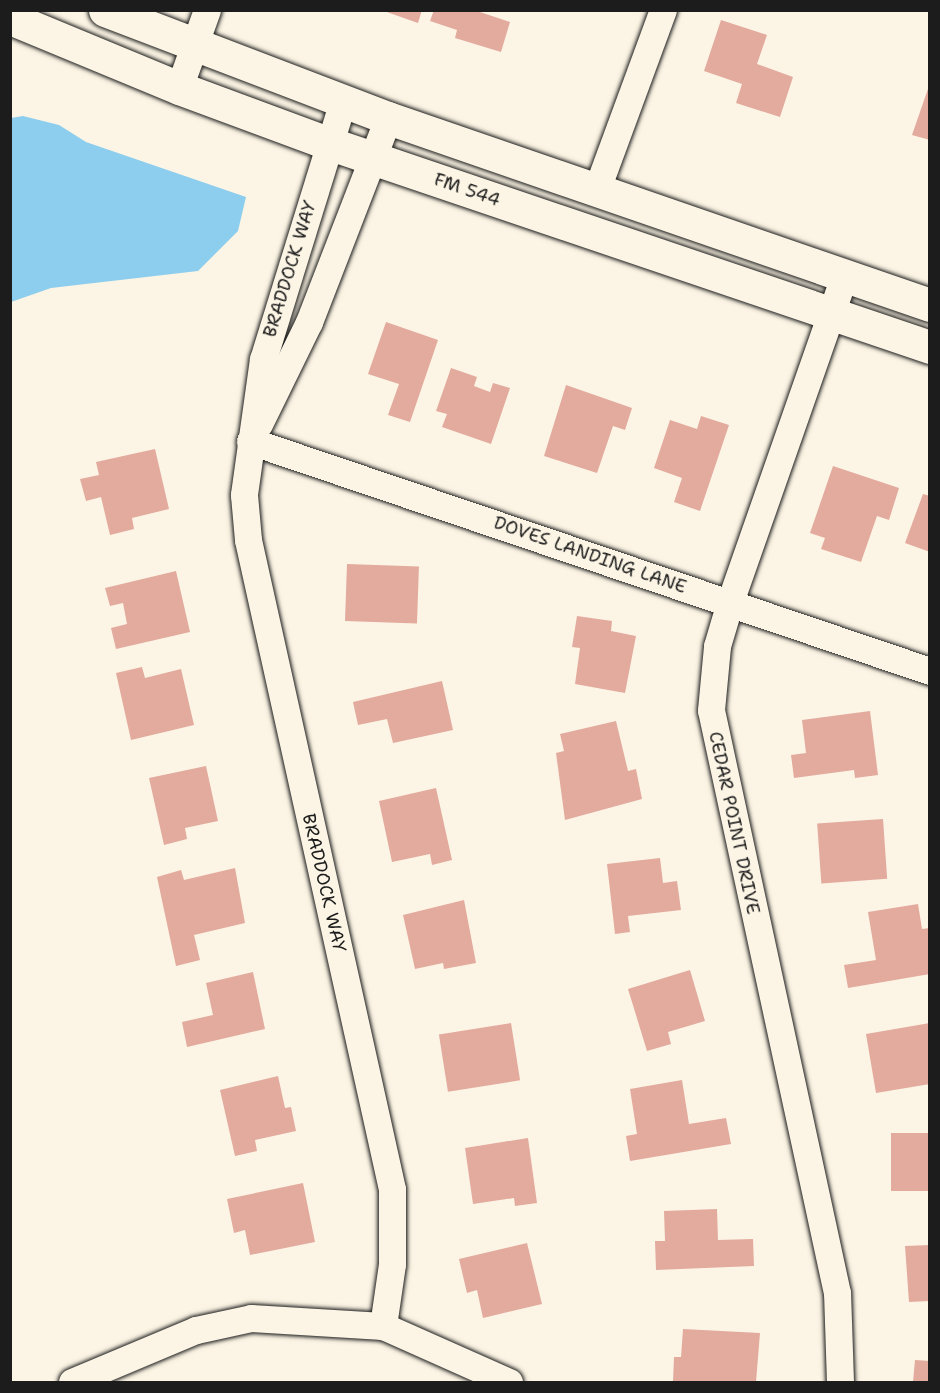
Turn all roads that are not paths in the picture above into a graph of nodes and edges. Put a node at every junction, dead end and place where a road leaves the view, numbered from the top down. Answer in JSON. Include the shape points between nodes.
{"nodes":[{"id":1,"x":105,"y":10,"type":"edge"},
{"id":2,"x":207,"y":10,"type":"edge"},
{"id":3,"x":663,"y":10,"type":"edge"},
{"id":4,"x":10,"y":18,"type":"edge"},
{"id":5,"x":195,"y":44,"type":"junction"},
{"id":6,"x":179,"y":88,"type":"junction"},
{"id":7,"x":343,"y":101,"type":"junction"},
{"id":8,"x":388,"y":118,"type":"junction"},
{"id":9,"x":328,"y":143,"type":"junction"},
{"id":10,"x":373,"y":158,"type":"junction"},
{"id":11,"x":597,"y":189,"type":"junction"},
{"id":12,"x":844,"y":277,"type":"junction"},
{"id":13,"x":930,"y":305,"type":"edge"},
{"id":14,"x":831,"y":314,"type":"junction"},
{"id":15,"x":930,"y":347,"type":"edge"},
{"id":16,"x":250,"y":441,"type":"junction"},
{"id":17,"x":730,"y":602,"type":"junction"},
{"id":18,"x":930,"y":671,"type":"edge"},
{"id":19,"x":383,"y":1326,"type":"junction"},
{"id":20,"x":72,"y":1383,"type":"edge"},
{"id":21,"x":509,"y":1383,"type":"edge"},
{"id":22,"x":840,"y":1383,"type":"edge"}],
"edges":[{"from":1,"to":5,"type":"main road"},
{"from":2,"to":5,"type":"street"},
{"from":3,"to":11,"type":"street"},
{"from":4,"to":6,"type":"main road","name":"FM 544"},
{"from":5,"to":6,"type":"street"},
{"from":5,"to":7,"type":"main road"},
{"from":6,"to":9,"type":"main road","name":"FM 544"},
{"from":7,"to":8,"type":"main road"},
{"from":7,"to":9,"type":"street","name":"BRADDOCK WAY"},
{"from":8,"to":10,"type":"street","name":"BRADDOCK WAY"},
{"from":8,"to":11,"type":"main road"},
{"from":9,"to":10,"type":"main road","name":"FM 544"},
{"from":9,"to":16,"type":"street","name":"BRADDOCK WAY","via":[[263,359]]},
{"from":10,"to":14,"type":"main road","name":"FM 544"},
{"from":10,"to":16,"type":"street","name":"BRADDOCK WAY","via":[[309,322]]},
{"from":11,"to":12,"type":"main road"},
{"from":12,"to":13,"type":"main road"},
{"from":12,"to":14,"type":"street","name":"CEDAR POINT DRIVE"},
{"from":14,"to":15,"type":"main road","name":"FM 544"},
{"from":14,"to":17,"type":"street","name":"CEDAR POINT DRIVE"},
{"from":16,"to":17,"type":"street","name":"DOVES LANDING LANE"},
{"from":16,"to":19,"type":"street","name":"BRADDOCK WAY","via":[[244,495],[248,540],[392,1189],[392,1264]]},
{"from":17,"to":18,"type":"street","name":"DOVES LANDING LANE"},
{"from":17,"to":22,"type":"street","name":"CEDAR POINT DRIVE","via":[[717,646],[711,710],[837,1293]]},
{"from":19,"to":20,"type":"street","via":[[251,1318],[196,1330]]},
{"from":19,"to":21,"type":"street"}]}
